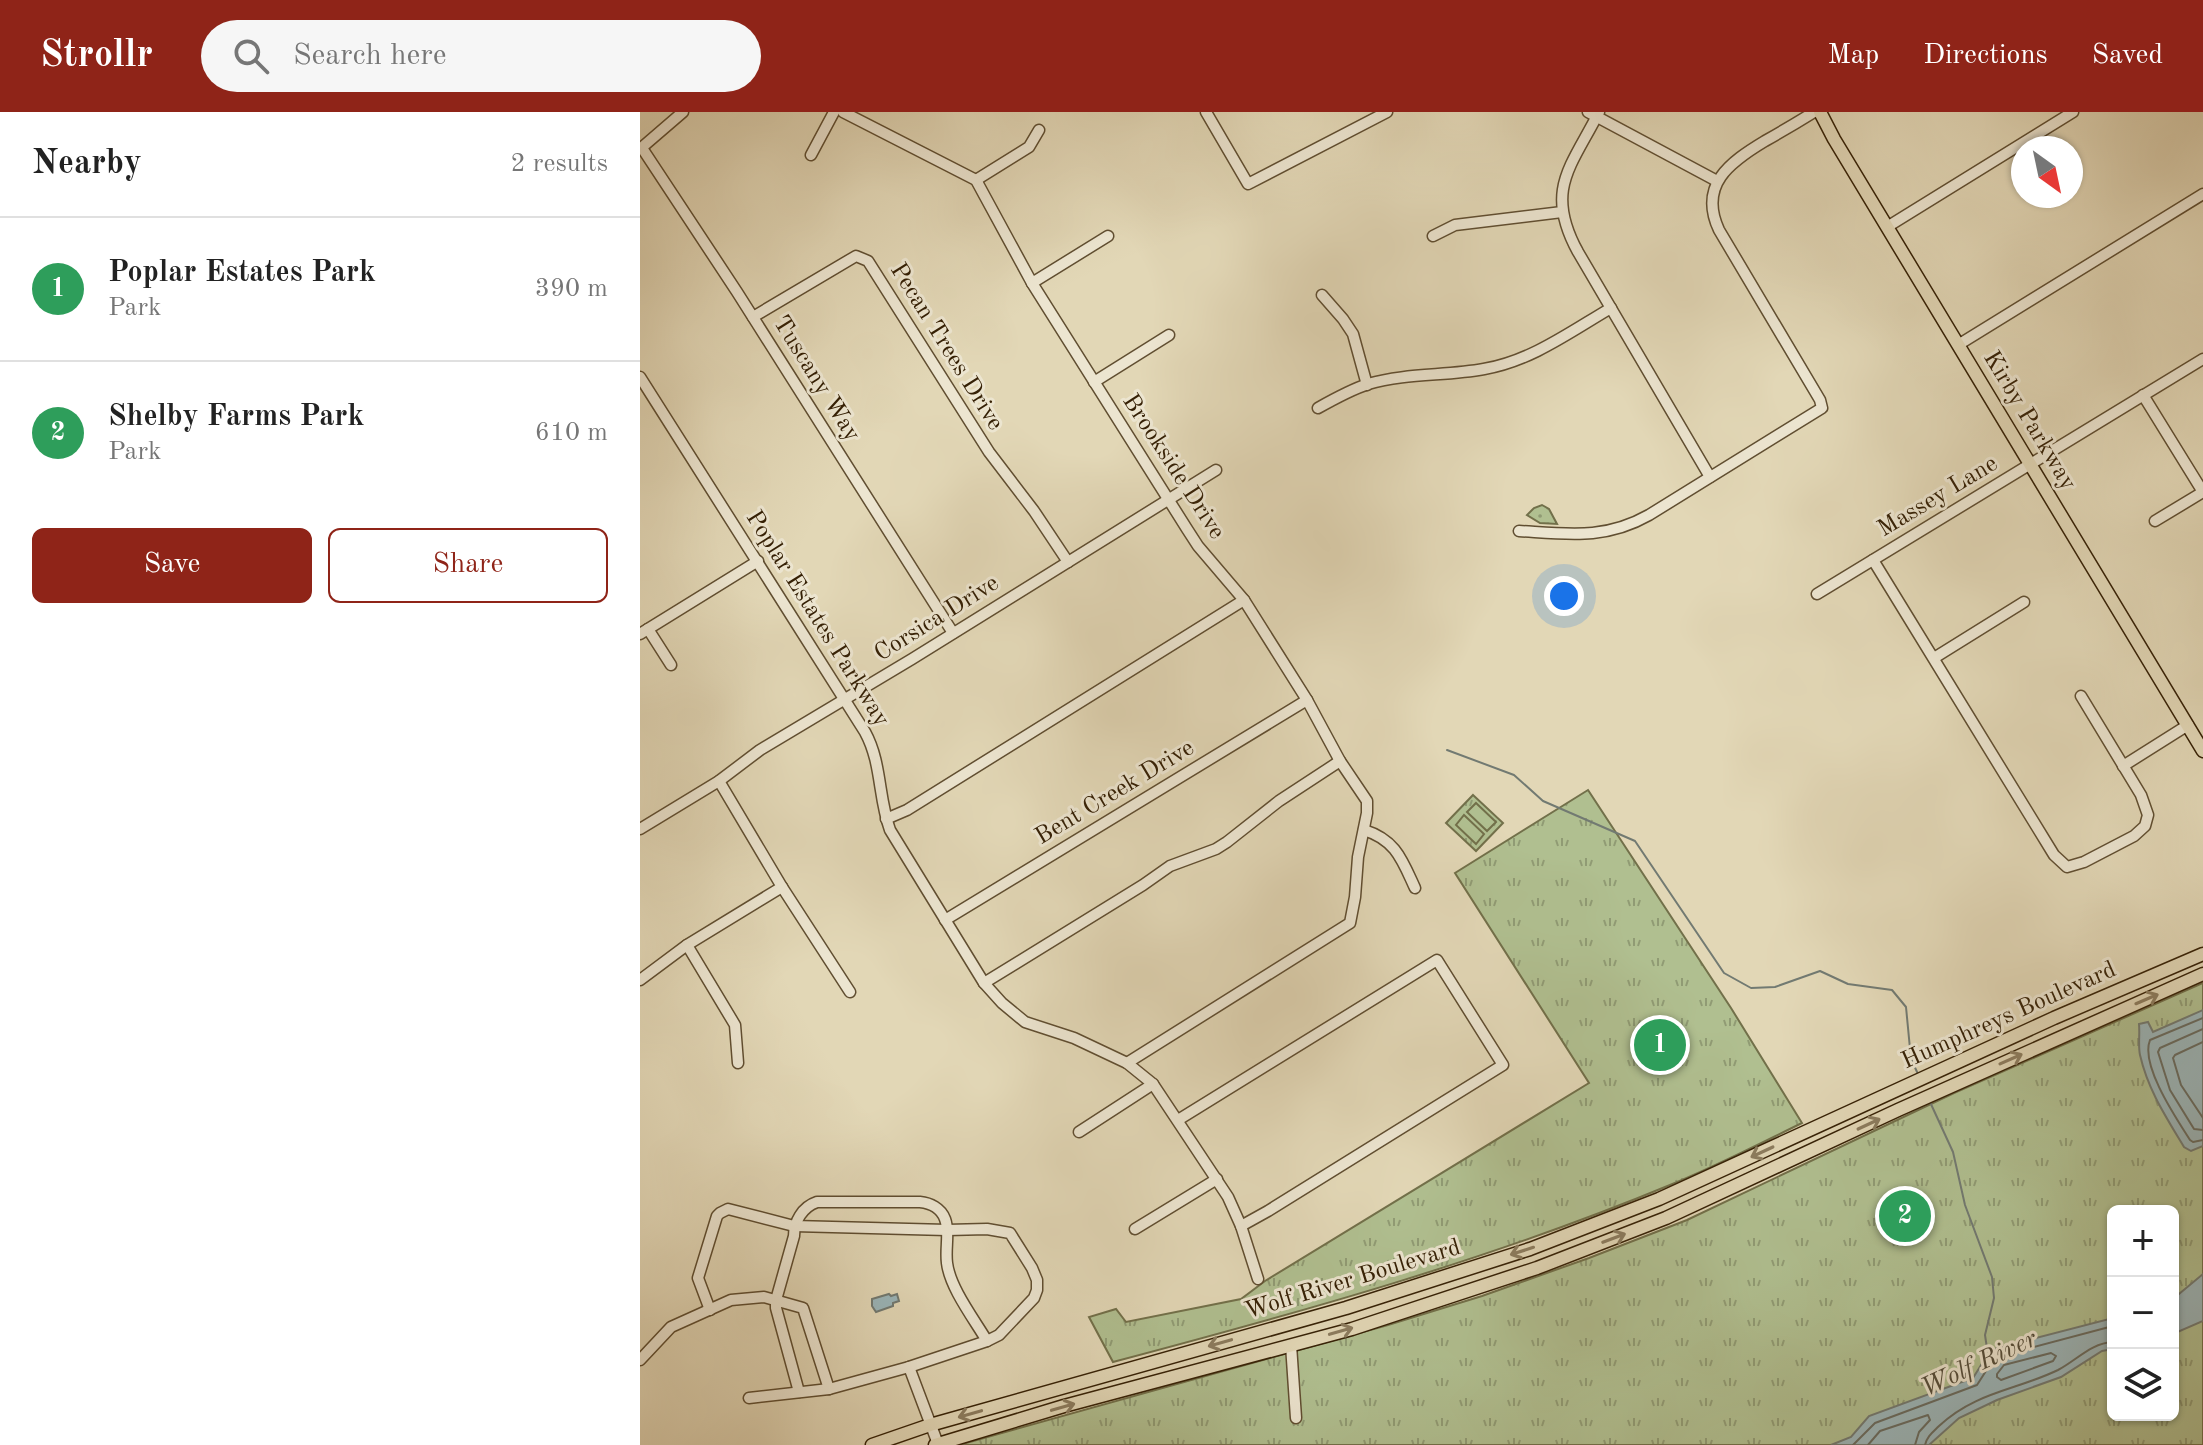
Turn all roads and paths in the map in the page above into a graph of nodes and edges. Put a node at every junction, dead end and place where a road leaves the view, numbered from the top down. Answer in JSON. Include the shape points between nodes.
{"nodes":[{"id":1,"x":683,"y":112,"type":"edge"},
{"id":2,"x":834,"y":112,"type":"edge"},
{"id":3,"x":843,"y":112,"type":"edge"},
{"id":4,"x":1206,"y":112,"type":"edge"},
{"id":5,"x":1387,"y":112,"type":"edge"},
{"id":6,"x":1817,"y":112,"type":"edge"},
{"id":7,"x":2073,"y":112,"type":"edge"},
{"id":8,"x":1595,"y":114,"type":"edge"},
{"id":9,"x":1039,"y":130,"type":"dead end"},
{"id":10,"x":641,"y":148,"type":"edge"},
{"id":11,"x":811,"y":155,"type":"dead end"},
{"id":12,"x":976,"y":180,"type":"junction"},
{"id":13,"x":1717,"y":181,"type":"junction"},
{"id":14,"x":2203,"y":194,"type":"edge"},
{"id":15,"x":1562,"y":212,"type":"junction"},
{"id":16,"x":1887,"y":227,"type":"junction"},
{"id":17,"x":1108,"y":236,"type":"dead end"},
{"id":18,"x":1433,"y":236,"type":"dead end"},
{"id":19,"x":1032,"y":283,"type":"junction"},
{"id":20,"x":1322,"y":295,"type":"dead end"},
{"id":21,"x":1611,"y":308,"type":"junction"},
{"id":22,"x":753,"y":317,"type":"junction"},
{"id":23,"x":1169,"y":335,"type":"dead end"},
{"id":24,"x":1958,"y":345,"type":"junction"},
{"id":25,"x":2203,"y":359,"type":"edge"},
{"id":26,"x":640,"y":377,"type":"edge"},
{"id":27,"x":1094,"y":382,"type":"junction"},
{"id":28,"x":1367,"y":385,"type":"junction"},
{"id":29,"x":2143,"y":395,"type":"junction"},
{"id":30,"x":1318,"y":408,"type":"dead end"},
{"id":31,"x":2029,"y":465,"type":"junction"},
{"id":32,"x":1216,"y":470,"type":"dead end"},
{"id":33,"x":1710,"y":477,"type":"junction"},
{"id":34,"x":2203,"y":492,"type":"edge"},
{"id":35,"x":1168,"y":500,"type":"junction"},
{"id":36,"x":2155,"y":521,"type":"dead end"},
{"id":37,"x":1519,"y":531,"type":"dead end"},
{"id":38,"x":1873,"y":560,"type":"junction"},
{"id":39,"x":758,"y":561,"type":"junction"},
{"id":40,"x":1068,"y":562,"type":"junction"},
{"id":41,"x":1817,"y":594,"type":"dead end"},
{"id":42,"x":1244,"y":600,"type":"junction"},
{"id":43,"x":2024,"y":602,"type":"dead end"},
{"id":44,"x":644,"y":631,"type":"edge"},
{"id":45,"x":953,"y":633,"type":"junction"},
{"id":46,"x":1934,"y":658,"type":"junction"},
{"id":47,"x":671,"y":665,"type":"dead end"},
{"id":48,"x":2081,"y":696,"type":"dead end"},
{"id":49,"x":845,"y":699,"type":"junction"},
{"id":50,"x":1307,"y":700,"type":"junction"},
{"id":51,"x":2188,"y":725,"type":"junction"},
{"id":52,"x":2203,"y":751,"type":"edge"},
{"id":53,"x":1340,"y":761,"type":"junction"},
{"id":54,"x":2123,"y":766,"type":"junction"},
{"id":55,"x":719,"y":781,"type":"junction"},
{"id":56,"x":886,"y":819,"type":"junction"},
{"id":57,"x":641,"y":825,"type":"edge"},
{"id":58,"x":1364,"y":830,"type":"junction"},
{"id":59,"x":782,"y":887,"type":"junction"},
{"id":60,"x":1415,"y":888,"type":"dead end"},
{"id":61,"x":945,"y":920,"type":"junction"},
{"id":62,"x":687,"y":945,"type":"junction"},
{"id":63,"x":2203,"y":954,"type":"edge"},
{"id":64,"x":2203,"y":974,"type":"edge"},
{"id":65,"x":640,"y":980,"type":"edge"},
{"id":66,"x":984,"y":983,"type":"junction"},
{"id":67,"x":850,"y":992,"type":"dead end"},
{"id":68,"x":738,"y":1063,"type":"dead end"},
{"id":69,"x":1127,"y":1063,"type":"junction"},
{"id":70,"x":1153,"y":1084,"type":"junction"},
{"id":71,"x":1833,"y":1119,"type":"joint"},
{"id":72,"x":1178,"y":1120,"type":"junction"},
{"id":73,"x":1079,"y":1132,"type":"dead end"},
{"id":74,"x":1840,"y":1137,"type":"joint"},
{"id":75,"x":1217,"y":1179,"type":"junction"},
{"id":76,"x":794,"y":1226,"type":"junction"},
{"id":77,"x":1241,"y":1226,"type":"junction"},
{"id":78,"x":1135,"y":1229,"type":"dead end"},
{"id":79,"x":947,"y":1230,"type":"junction"},
{"id":80,"x":1258,"y":1279,"type":"dead end"},
{"id":81,"x":776,"y":1300,"type":"junction"},
{"id":82,"x":710,"y":1310,"type":"junction"},
{"id":83,"x":987,"y":1341,"type":"junction"},
{"id":84,"x":1291,"y":1345,"type":"junction"},
{"id":85,"x":640,"y":1360,"type":"edge"},
{"id":86,"x":909,"y":1367,"type":"junction"},
{"id":87,"x":829,"y":1389,"type":"junction"},
{"id":88,"x":799,"y":1392,"type":"junction"},
{"id":89,"x":749,"y":1398,"type":"dead end"},
{"id":90,"x":1296,"y":1418,"type":"dead end"},
{"id":91,"x":930,"y":1425,"type":"junction"},
{"id":92,"x":872,"y":1445,"type":"edge"},
{"id":93,"x":936,"y":1445,"type":"edge"}],
"edges":[{"from":1,"to":10,"type":"street"},
{"from":2,"to":11,"type":"street"},
{"from":3,"to":12,"type":"street"},
{"from":4,"to":5,"type":"street","via":[[1248,184]]},
{"from":6,"to":13,"type":"street","via":[[1735,160]]},
{"from":6,"to":16,"type":"main road","name":"Kirby Parkway"},
{"from":7,"to":16,"type":"street"},
{"from":8,"to":13,"type":"street"},
{"from":8,"to":15,"type":"street","via":[[1566,174]]},
{"from":9,"to":12,"type":"street","via":[[1029,147]]},
{"from":10,"to":22,"type":"street","name":"Tuscany Way"},
{"from":12,"to":19,"type":"street","name":"Brookside Drive"},
{"from":13,"to":33,"type":"street","via":[[1715,222],[1822,408]]},
{"from":14,"to":24,"type":"street"},
{"from":15,"to":18,"type":"street","via":[[1455,225]]},
{"from":15,"to":21,"type":"street","via":[[1572,242]]},
{"from":16,"to":24,"type":"main road","name":"Kirby Parkway"},
{"from":17,"to":19,"type":"street"},
{"from":19,"to":27,"type":"street","name":"Brookside Drive"},
{"from":20,"to":28,"type":"street","via":[[1353,334]]},
{"from":21,"to":28,"type":"street","via":[[1516,361]]},
{"from":21,"to":33,"type":"street"},
{"from":22,"to":40,"type":"street","name":"Pecan Trees Drive","via":[[856,256],[868,261],[1000,469]]},
{"from":22,"to":45,"type":"street","name":"Tuscany Way"},
{"from":23,"to":27,"type":"street"},
{"from":24,"to":31,"type":"main road","name":"Kirby Parkway"},
{"from":25,"to":29,"type":"street","name":"Massey Lane"},
{"from":26,"to":39,"type":"street","name":"Poplar Estates Parkway"},
{"from":27,"to":35,"type":"street","name":"Brookside Drive"},
{"from":28,"to":30,"type":"street"},
{"from":29,"to":31,"type":"street","name":"Massey Lane"},
{"from":29,"to":34,"type":"street"},
{"from":31,"to":38,"type":"street","name":"Massey Lane"},
{"from":31,"to":51,"type":"main road","name":"Kirby Parkway"},
{"from":32,"to":35,"type":"street","name":"Corsica Drive"},
{"from":33,"to":37,"type":"street","via":[[1617,530],[1585,535]]},
{"from":34,"to":36,"type":"street"},
{"from":35,"to":40,"type":"street","name":"Corsica Drive"},
{"from":35,"to":42,"type":"street","name":"Brookside Drive"},
{"from":38,"to":41,"type":"street","name":"Massey Lane"},
{"from":38,"to":46,"type":"street"},
{"from":39,"to":44,"type":"street"},
{"from":39,"to":49,"type":"street","name":"Poplar Estates Parkway"},
{"from":40,"to":45,"type":"street","name":"Corsica Drive"},
{"from":42,"to":50,"type":"street","name":"Brookside Drive"},
{"from":42,"to":56,"type":"street"},
{"from":43,"to":46,"type":"street"},
{"from":44,"to":47,"type":"street"},
{"from":45,"to":49,"type":"street","name":"Corsica Drive"},
{"from":46,"to":54,"type":"street","via":[[2054,855],[2067,867],[2101,854],[2145,826],[2147,809]]},
{"from":48,"to":54,"type":"street"},
{"from":49,"to":55,"type":"street","name":"Corsica Drive"},
{"from":49,"to":56,"type":"street","name":"Poplar Estates Parkway","via":[[876,755]]},
{"from":50,"to":53,"type":"street","name":"Brookside Drive"},
{"from":50,"to":61,"type":"street","name":"Bent Creek Drive"},
{"from":51,"to":52,"type":"main road","name":"Kirby Parkway"},
{"from":51,"to":54,"type":"street"},
{"from":53,"to":58,"type":"street","name":"Brookside Drive","via":[[1367,801]]},
{"from":53,"to":66,"type":"street","via":[[1216,849],[1170,866]]},
{"from":55,"to":57,"type":"street","name":"Corsica Drive"},
{"from":55,"to":59,"type":"street"},
{"from":56,"to":61,"type":"street","name":"Poplar Estates Parkway"},
{"from":58,"to":60,"type":"street","via":[[1390,842]]},
{"from":58,"to":69,"type":"street","name":"Brookside Drive","via":[[1350,923]]},
{"from":59,"to":62,"type":"street"},
{"from":59,"to":67,"type":"street"},
{"from":61,"to":66,"type":"street","name":"Poplar Estates Parkway"},
{"from":62,"to":65,"type":"street"},
{"from":62,"to":68,"type":"street","via":[[735,1025]]},
{"from":63,"to":71,"type":"main road","name":"Humphreys Boulevard"},
{"from":74,"to":64,"type":"main road","name":"Humphreys Boulevard","one_way":true},
{"from":66,"to":69,"type":"street","name":"Poplar Estates Parkway","via":[[1025,1022]]},
{"from":69,"to":70,"type":"street","name":"Poplar Estates Parkway"},
{"from":70,"to":72,"type":"street","name":"Poplar Estates Parkway"},
{"from":70,"to":73,"type":"street"},
{"from":71,"to":91,"type":"main road","name":"Wolf River Boulevard","one_way":true,"via":[[1659,1199],[1530,1249],[1346,1308]]},
{"from":72,"to":75,"type":"street","name":"Poplar Estates Parkway"},
{"from":72,"to":77,"type":"street","via":[[1437,960],[1503,1065]]},
{"from":84,"to":74,"type":"main road","name":"Wolf River Boulevard","one_way":true,"via":[[1537,1268],[1666,1218]]},
{"from":75,"to":77,"type":"street","name":"Poplar Estates Parkway"},
{"from":75,"to":78,"type":"street"},
{"from":76,"to":79,"type":"street"},
{"from":76,"to":79,"type":"street","via":[[817,1202],[920,1202],[942,1213]]},
{"from":76,"to":81,"type":"street"},
{"from":76,"to":82,"type":"street","via":[[728,1209],[720,1213],[698,1278]]},
{"from":77,"to":80,"type":"street","name":"Poplar Estates Parkway"},
{"from":79,"to":83,"type":"street","via":[[950,1275]]},
{"from":79,"to":83,"type":"street","via":[[1010,1233],[1038,1284],[1026,1307]]},
{"from":81,"to":82,"type":"street","via":[[731,1300]]},
{"from":81,"to":87,"type":"street","via":[[803,1308]]},
{"from":81,"to":88,"type":"street"},
{"from":82,"to":85,"type":"street","via":[[671,1327]]},
{"from":83,"to":86,"type":"street"},
{"from":84,"to":90,"type":"street"},
{"from":93,"to":84,"type":"main road","name":"Wolf River Boulevard","one_way":true},
{"from":86,"to":87,"type":"street"},
{"from":86,"to":91,"type":"street"},
{"from":87,"to":88,"type":"street"},
{"from":88,"to":89,"type":"street"},
{"from":91,"to":92,"type":"main road","name":"Wolf River Boulevard"},
{"from":91,"to":93,"type":"street"}]}
